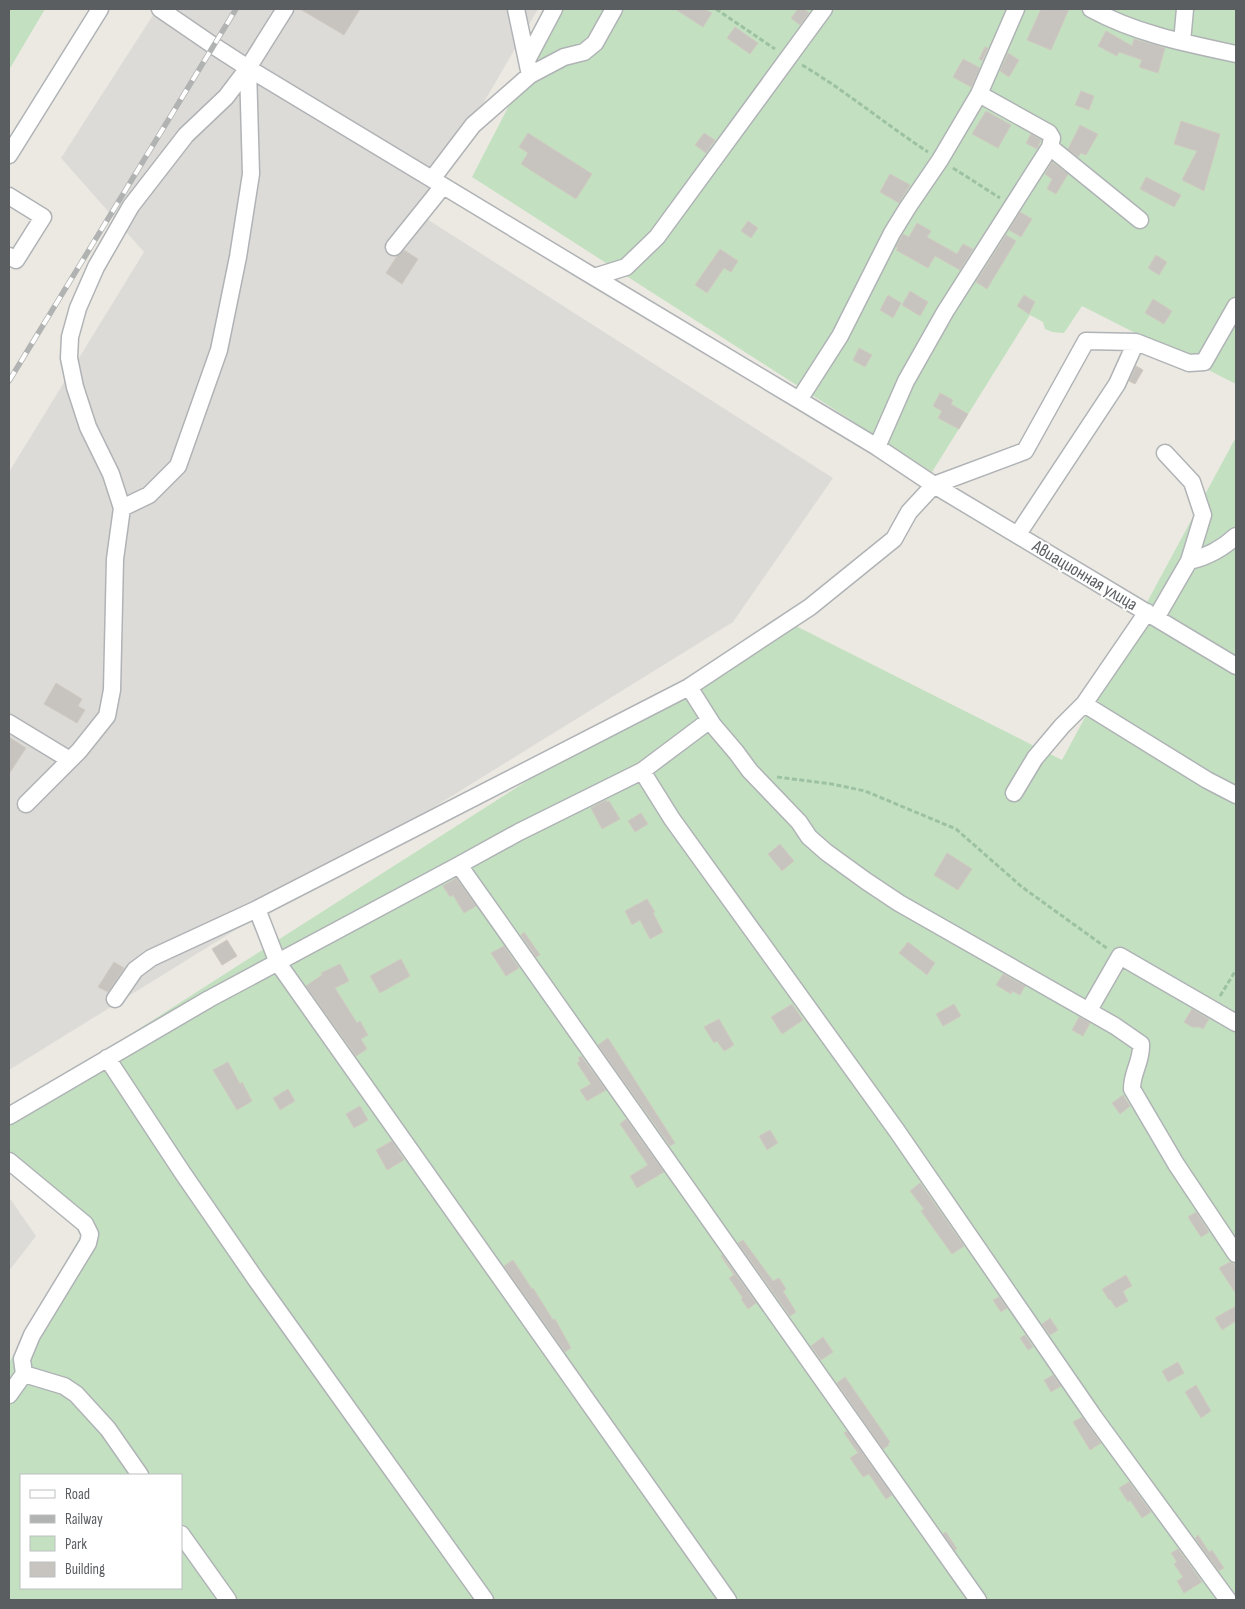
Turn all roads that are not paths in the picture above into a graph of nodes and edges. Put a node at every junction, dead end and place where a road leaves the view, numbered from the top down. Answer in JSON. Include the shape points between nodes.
{"nodes":[{"id":1,"x":100,"y":9,"type":"edge"},
{"id":2,"x":160,"y":9,"type":"edge"},
{"id":3,"x":285,"y":9,"type":"edge"},
{"id":4,"x":516,"y":9,"type":"edge"},
{"id":5,"x":554,"y":9,"type":"edge"},
{"id":6,"x":614,"y":9,"type":"edge"},
{"id":7,"x":824,"y":9,"type":"edge"},
{"id":8,"x":1016,"y":9,"type":"edge"},
{"id":9,"x":1091,"y":9,"type":"edge"},
{"id":10,"x":1185,"y":9,"type":"edge"},
{"id":11,"x":1182,"y":42,"type":"junction"},
{"id":12,"x":1236,"y":54,"type":"edge"},
{"id":13,"x":248,"y":68,"type":"junction"},
{"id":14,"x":528,"y":68,"type":"junction"},
{"id":15,"x":979,"y":94,"type":"junction"},
{"id":16,"x":1050,"y":147,"type":"junction"},
{"id":17,"x":9,"y":155,"type":"edge"},
{"id":18,"x":438,"y":183,"type":"junction"},
{"id":19,"x":9,"y":196,"type":"edge"},
{"id":20,"x":1140,"y":220,"type":"dead end"},
{"id":21,"x":394,"y":247,"type":"dead end"},
{"id":22,"x":9,"y":256,"type":"edge"},
{"id":23,"x":594,"y":278,"type":"junction"},
{"id":24,"x":1236,"y":306,"type":"edge"},
{"id":25,"x":1136,"y":342,"type":"junction"},
{"id":26,"x":799,"y":400,"type":"junction"},
{"id":27,"x":877,"y":448,"type":"junction"},
{"id":28,"x":1165,"y":453,"type":"dead end"},
{"id":29,"x":934,"y":485,"type":"junction"},
{"id":30,"x":122,"y":508,"type":"junction"},
{"id":31,"x":1018,"y":534,"type":"junction"},
{"id":32,"x":1236,"y":536,"type":"edge"},
{"id":33,"x":1189,"y":561,"type":"junction"},
{"id":34,"x":1152,"y":615,"type":"junction"},
{"id":35,"x":1235,"y":664,"type":"edge"},
{"id":36,"x":689,"y":687,"type":"junction"},
{"id":37,"x":1084,"y":704,"type":"junction"},
{"id":38,"x":710,"y":720,"type":"junction"},
{"id":39,"x":9,"y":723,"type":"edge"},
{"id":40,"x":70,"y":760,"type":"junction"},
{"id":41,"x":642,"y":771,"type":"junction"},
{"id":42,"x":1014,"y":793,"type":"dead end"},
{"id":43,"x":1236,"y":795,"type":"edge"},
{"id":44,"x":26,"y":804,"type":"dead end"},
{"id":45,"x":459,"y":866,"type":"junction"},
{"id":46,"x":257,"y":909,"type":"junction"},
{"id":47,"x":278,"y":963,"type":"junction"},
{"id":48,"x":115,"y":999,"type":"dead end"},
{"id":49,"x":1089,"y":1010,"type":"junction"},
{"id":50,"x":1236,"y":1023,"type":"edge"},
{"id":51,"x":107,"y":1058,"type":"junction"},
{"id":52,"x":9,"y":1116,"type":"edge"},
{"id":53,"x":9,"y":1161,"type":"edge"},
{"id":54,"x":1236,"y":1254,"type":"edge"},
{"id":55,"x":24,"y":1374,"type":"junction"},
{"id":56,"x":9,"y":1395,"type":"edge"},
{"id":57,"x":139,"y":1474,"type":"edge"},
{"id":58,"x":182,"y":1535,"type":"edge"},
{"id":59,"x":228,"y":1600,"type":"edge"},
{"id":60,"x":485,"y":1600,"type":"edge"},
{"id":61,"x":728,"y":1600,"type":"edge"},
{"id":62,"x":978,"y":1600,"type":"edge"},
{"id":63,"x":1228,"y":1600,"type":"edge"}],
"edges":[{"from":1,"to":17,"type":"street"},
{"from":2,"to":13,"type":"street","name":"Авиационная улица"},
{"from":3,"to":13,"type":"street"},
{"from":4,"to":14,"type":"street"},
{"from":5,"to":14,"type":"street"},
{"from":6,"to":14,"type":"street","via":[[595,42],[584,52]]},
{"from":7,"to":23,"type":"street","via":[[657,237],[626,267]]},
{"from":8,"to":15,"type":"street"},
{"from":9,"to":11,"type":"street","via":[[1123,25]]},
{"from":10,"to":11,"type":"street"},
{"from":11,"to":12,"type":"street"},
{"from":13,"to":18,"type":"street","name":"Авиационная улица"},
{"from":13,"to":30,"type":"street","via":[[251,174],[219,350],[178,466],[149,495]]},
{"from":13,"to":30,"type":"street","via":[[226,97],[186,135],[131,206],[96,267],[78,308],[70,337],[75,387]]},
{"from":14,"to":18,"type":"street","via":[[474,125]]},
{"from":15,"to":16,"type":"street","via":[[1048,132],[1052,138]]},
{"from":15,"to":26,"type":"street","via":[[904,213],[840,336]]},
{"from":16,"to":20,"type":"street"},
{"from":16,"to":27,"type":"street","via":[[910,372]]},
{"from":18,"to":21,"type":"street"},
{"from":18,"to":23,"type":"street","name":"Авиационная улица"},
{"from":19,"to":22,"type":"street","via":[[43,217],[16,260]]},
{"from":23,"to":26,"type":"street","name":"Авиационная улица"},
{"from":24,"to":25,"type":"street","via":[[1204,362],[1189,363]]},
{"from":25,"to":29,"type":"street","via":[[1086,341],[1025,451]]},
{"from":25,"to":31,"type":"street","via":[[1117,384]]},
{"from":26,"to":27,"type":"street","name":"Авиационная улица"},
{"from":27,"to":29,"type":"street","name":"Авиационная улица"},
{"from":28,"to":33,"type":"street","via":[[1192,482],[1203,515]]},
{"from":29,"to":31,"type":"street","name":"Авиационная улица"},
{"from":29,"to":36,"type":"street","via":[[909,512],[894,539],[810,606]]},
{"from":30,"to":40,"type":"street","via":[[115,559],[112,690],[107,716]]},
{"from":31,"to":34,"type":"street","name":"Авиационная улица"},
{"from":32,"to":33,"type":"street","via":[[1224,546]]},
{"from":33,"to":34,"type":"street"},
{"from":34,"to":35,"type":"street","name":"Авиационная улица"},
{"from":34,"to":37,"type":"street"},
{"from":36,"to":38,"type":"street"},
{"from":36,"to":46,"type":"street"},
{"from":37,"to":42,"type":"street","via":[[1035,758]]},
{"from":37,"to":43,"type":"street"},
{"from":38,"to":41,"type":"street"},
{"from":38,"to":49,"type":"street","via":[[750,771],[826,852],[899,903]]},
{"from":39,"to":40,"type":"street"},
{"from":40,"to":44,"type":"street"},
{"from":41,"to":45,"type":"street","via":[[519,832]]},
{"from":41,"to":63,"type":"street","via":[[672,819],[897,1131],[1094,1417]]},
{"from":45,"to":47,"type":"street"},
{"from":45,"to":62,"type":"street"},
{"from":46,"to":47,"type":"street"},
{"from":46,"to":48,"type":"street","via":[[151,958],[135,970]]},
{"from":47,"to":51,"type":"street"},
{"from":47,"to":61,"type":"street"},
{"from":49,"to":50,"type":"street","via":[[1120,956]]},
{"from":49,"to":54,"type":"street","via":[[1141,1044],[1142,1055],[1132,1078],[1132,1089],[1176,1164]]},
{"from":51,"to":52,"type":"street"},
{"from":51,"to":60,"type":"street","via":[[257,1281]]},
{"from":53,"to":55,"type":"street","via":[[85,1224],[90,1234],[88,1243],[32,1335],[22,1360]]},
{"from":55,"to":56,"type":"street"},
{"from":55,"to":57,"type":"street","via":[[64,1386],[76,1394],[108,1429]]},
{"from":58,"to":59,"type":"street"}]}
